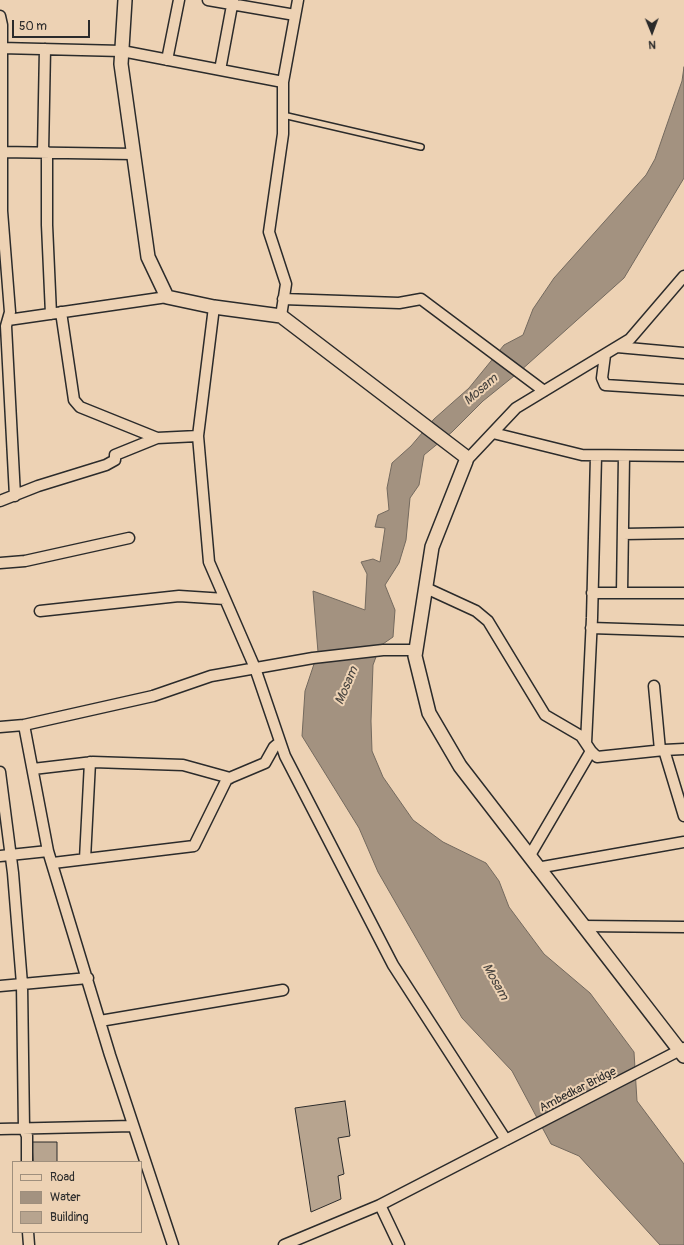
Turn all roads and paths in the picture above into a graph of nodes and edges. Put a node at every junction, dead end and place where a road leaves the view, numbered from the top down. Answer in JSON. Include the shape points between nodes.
{"nodes":[{"id":1,"x":125,"y":0,"type":"edge"},
{"id":2,"x":179,"y":0,"type":"edge"},
{"id":3,"x":208,"y":0,"type":"edge"},
{"id":4,"x":298,"y":0,"type":"edge"},
{"id":5,"x":233,"y":2,"type":"edge"},
{"id":6,"x":295,"y":15,"type":"junction"},
{"id":7,"x":0,"y":16,"type":"edge"},
{"id":8,"x":45,"y":49,"type":"junction"},
{"id":9,"x":122,"y":51,"type":"junction"},
{"id":10,"x":1,"y":52,"type":"edge"},
{"id":11,"x":167,"y":60,"type":"junction"},
{"id":12,"x":220,"y":70,"type":"junction"},
{"id":13,"x":283,"y":82,"type":"junction"},
{"id":14,"x":283,"y":115,"type":"junction"},
{"id":15,"x":421,"y":147,"type":"dead end"},
{"id":16,"x":1,"y":152,"type":"edge"},
{"id":17,"x":45,"y":152,"type":"junction"},
{"id":18,"x":134,"y":154,"type":"junction"},
{"id":19,"x":683,"y":280,"type":"edge"},
{"id":20,"x":166,"y":297,"type":"junction"},
{"id":21,"x":283,"y":299,"type":"junction"},
{"id":22,"x":214,"y":307,"type":"junction"},
{"id":23,"x":56,"y":313,"type":"junction"},
{"id":24,"x":281,"y":316,"type":"junction"},
{"id":25,"x":5,"y":324,"type":"edge"},
{"id":26,"x":617,"y":347,"type":"junction"},
{"id":27,"x":684,"y":353,"type":"edge"},
{"id":28,"x":605,"y":355,"type":"junction"},
{"id":29,"x":684,"y":390,"type":"edge"},
{"id":30,"x":544,"y":391,"type":"junction"},
{"id":31,"x":492,"y":433,"type":"junction"},
{"id":32,"x":198,"y":436,"type":"junction"},
{"id":33,"x":157,"y":438,"type":"junction"},
{"id":34,"x":596,"y":456,"type":"junction"},
{"id":35,"x":624,"y":456,"type":"junction"},
{"id":36,"x":684,"y":456,"type":"edge"},
{"id":37,"x":466,"y":459,"type":"junction"},
{"id":38,"x":15,"y":496,"type":"junction"},
{"id":39,"x":0,"y":501,"type":"edge"},
{"id":40,"x":684,"y":533,"type":"edge"},
{"id":41,"x":623,"y":534,"type":"junction"},
{"id":42,"x":129,"y":538,"type":"dead end"},
{"id":43,"x":0,"y":563,"type":"edge"},
{"id":44,"x":426,"y":588,"type":"junction"},
{"id":45,"x":592,"y":593,"type":"junction"},
{"id":46,"x":622,"y":593,"type":"junction"},
{"id":47,"x":684,"y":593,"type":"edge"},
{"id":48,"x":225,"y":599,"type":"junction"},
{"id":49,"x":40,"y":611,"type":"dead end"},
{"id":50,"x":591,"y":628,"type":"junction"},
{"id":51,"x":684,"y":631,"type":"edge"},
{"id":52,"x":416,"y":650,"type":"junction"},
{"id":53,"x":255,"y":668,"type":"junction"},
{"id":54,"x":654,"y":686,"type":"dead end"},
{"id":55,"x":24,"y":725,"type":"junction"},
{"id":56,"x":0,"y":727,"type":"edge"},
{"id":57,"x":280,"y":742,"type":"junction"},
{"id":58,"x":588,"y":747,"type":"junction"},
{"id":59,"x":684,"y":749,"type":"edge"},
{"id":60,"x":662,"y":750,"type":"junction"},
{"id":61,"x":90,"y":762,"type":"junction"},
{"id":62,"x":33,"y":769,"type":"junction"},
{"id":63,"x":0,"y":772,"type":"edge"},
{"id":64,"x":230,"y":778,"type":"junction"},
{"id":65,"x":684,"y":816,"type":"edge"},
{"id":66,"x":684,"y":842,"type":"edge"},
{"id":67,"x":48,"y":851,"type":"junction"},
{"id":68,"x":11,"y":855,"type":"junction"},
{"id":69,"x":0,"y":856,"type":"edge"},
{"id":70,"x":529,"y":857,"type":"junction"},
{"id":71,"x":85,"y":859,"type":"junction"},
{"id":72,"x":52,"y":863,"type":"junction"},
{"id":73,"x":538,"y":868,"type":"junction"},
{"id":74,"x":582,"y":926,"type":"junction"},
{"id":75,"x":684,"y":927,"type":"edge"},
{"id":76,"x":88,"y":978,"type":"junction"},
{"id":77,"x":22,"y":984,"type":"junction"},
{"id":78,"x":0,"y":986,"type":"edge"},
{"id":79,"x":283,"y":990,"type":"dead end"},
{"id":80,"x":100,"y":1021,"type":"junction"},
{"id":81,"x":683,"y":1052,"type":"edge"},
{"id":82,"x":134,"y":1126,"type":"junction"},
{"id":83,"x":0,"y":1129,"type":"edge"},
{"id":84,"x":24,"y":1129,"type":"junction"},
{"id":85,"x":506,"y":1140,"type":"junction"},
{"id":86,"x":28,"y":1161,"type":"edge"},
{"id":87,"x":380,"y":1205,"type":"junction"},
{"id":88,"x":28,"y":1233,"type":"edge"},
{"id":89,"x":29,"y":1245,"type":"edge"},
{"id":90,"x":173,"y":1245,"type":"edge"},
{"id":91,"x":284,"y":1245,"type":"edge"},
{"id":92,"x":399,"y":1245,"type":"edge"}],
"edges":[{"from":1,"to":9,"type":"street"},
{"from":2,"to":11,"type":"street"},
{"from":3,"to":5,"type":"street"},
{"from":4,"to":6,"type":"street"},
{"from":5,"to":6,"type":"street"},
{"from":5,"to":12,"type":"street"},
{"from":6,"to":13,"type":"street"},
{"from":7,"to":10,"type":"street"},
{"from":8,"to":9,"type":"street"},
{"from":8,"to":10,"type":"street"},
{"from":8,"to":17,"type":"street"},
{"from":9,"to":11,"type":"street"},
{"from":9,"to":18,"type":"street","via":[[121,64]]},
{"from":10,"to":16,"type":"street"},
{"from":11,"to":12,"type":"street"},
{"from":12,"to":13,"type":"street"},
{"from":13,"to":14,"type":"street"},
{"from":14,"to":15,"type":"lane"},
{"from":14,"to":21,"type":"street","via":[[283,134],[269,232],[286,284]]},
{"from":16,"to":17,"type":"street"},
{"from":16,"to":25,"type":"street","via":[[2,211],[10,312]]},
{"from":17,"to":18,"type":"street"},
{"from":17,"to":23,"type":"street","via":[[47,225]]},
{"from":18,"to":20,"type":"street","via":[[148,257]]},
{"from":19,"to":26,"type":"street","via":[[630,340]]},
{"from":20,"to":22,"type":"street"},
{"from":20,"to":23,"type":"street"},
{"from":21,"to":24,"type":"street"},
{"from":21,"to":30,"type":"street","via":[[399,304],[417,298],[423,300]]},
{"from":22,"to":24,"type":"street"},
{"from":22,"to":32,"type":"street"},
{"from":23,"to":25,"type":"street"},
{"from":23,"to":33,"type":"street","via":[[74,400],[80,407]]},
{"from":24,"to":37,"type":"street","via":[[378,388]]},
{"from":25,"to":38,"type":"street"},
{"from":26,"to":27,"type":"street"},
{"from":26,"to":28,"type":"street"},
{"from":28,"to":29,"type":"street","via":[[602,378],[605,385]]},
{"from":28,"to":30,"type":"street"},
{"from":30,"to":31,"type":"street","via":[[516,408]]},
{"from":31,"to":34,"type":"street","via":[[571,454]]},
{"from":31,"to":37,"type":"street"},
{"from":32,"to":33,"type":"street"},
{"from":32,"to":48,"type":"street","via":[[209,562]]},
{"from":33,"to":38,"type":"street","via":[[115,455],[115,460],[106,465],[38,486]]},
{"from":34,"to":35,"type":"street"},
{"from":34,"to":45,"type":"street"},
{"from":35,"to":36,"type":"street"},
{"from":35,"to":41,"type":"street"},
{"from":37,"to":44,"type":"street","via":[[432,547]]},
{"from":38,"to":39,"type":"street"},
{"from":40,"to":41,"type":"street"},
{"from":41,"to":46,"type":"street"},
{"from":42,"to":43,"type":"street","via":[[30,560]]},
{"from":44,"to":52,"type":"street"},
{"from":44,"to":58,"type":"street","via":[[476,611],[488,620],[545,715],[581,736]]},
{"from":45,"to":46,"type":"street"},
{"from":45,"to":50,"type":"street"},
{"from":46,"to":47,"type":"street"},
{"from":48,"to":49,"type":"street","via":[[179,596]]},
{"from":48,"to":53,"type":"street"},
{"from":50,"to":51,"type":"street"},
{"from":50,"to":58,"type":"street"},
{"from":52,"to":53,"type":"street","via":[[383,650]]},
{"from":52,"to":70,"type":"street","via":[[415,656],[428,713],[460,766]]},
{"from":53,"to":55,"type":"street","via":[[211,676],[153,696]]},
{"from":53,"to":57,"type":"street"},
{"from":54,"to":60,"type":"street"},
{"from":55,"to":56,"type":"street"},
{"from":55,"to":62,"type":"street"},
{"from":57,"to":64,"type":"street","via":[[265,763]]},
{"from":57,"to":85,"type":"street","via":[[393,965]]},
{"from":58,"to":60,"type":"street","via":[[597,757]]},
{"from":58,"to":70,"type":"street"},
{"from":59,"to":60,"type":"street"},
{"from":60,"to":65,"type":"street"},
{"from":61,"to":62,"type":"street"},
{"from":61,"to":64,"type":"street","via":[[183,765]]},
{"from":61,"to":71,"type":"street"},
{"from":62,"to":67,"type":"street"},
{"from":63,"to":68,"type":"street"},
{"from":64,"to":71,"type":"street","via":[[227,779],[194,846]]},
{"from":66,"to":73,"type":"street"},
{"from":67,"to":68,"type":"street"},
{"from":67,"to":72,"type":"street"},
{"from":68,"to":69,"type":"street"},
{"from":68,"to":77,"type":"street"},
{"from":70,"to":73,"type":"street"},
{"from":71,"to":72,"type":"street"},
{"from":72,"to":76,"type":"street"},
{"from":73,"to":74,"type":"street"},
{"from":74,"to":75,"type":"street"},
{"from":74,"to":81,"type":"street"},
{"from":76,"to":77,"type":"street"},
{"from":76,"to":80,"type":"street"},
{"from":77,"to":78,"type":"street"},
{"from":77,"to":84,"type":"street"},
{"from":79,"to":80,"type":"street"},
{"from":80,"to":82,"type":"street"},
{"from":81,"to":85,"type":"street","name":"Ambedkar Bridge"},
{"from":82,"to":84,"type":"street"},
{"from":82,"to":90,"type":"street"},
{"from":83,"to":84,"type":"street"},
{"from":84,"to":86,"type":"street","via":[[27,1136]]},
{"from":85,"to":87,"type":"street","name":"Ambedkar Bridge"},
{"from":87,"to":91,"type":"street","name":"Ambedkar Bridge"},
{"from":87,"to":92,"type":"street"},
{"from":88,"to":89,"type":"street"}]}
